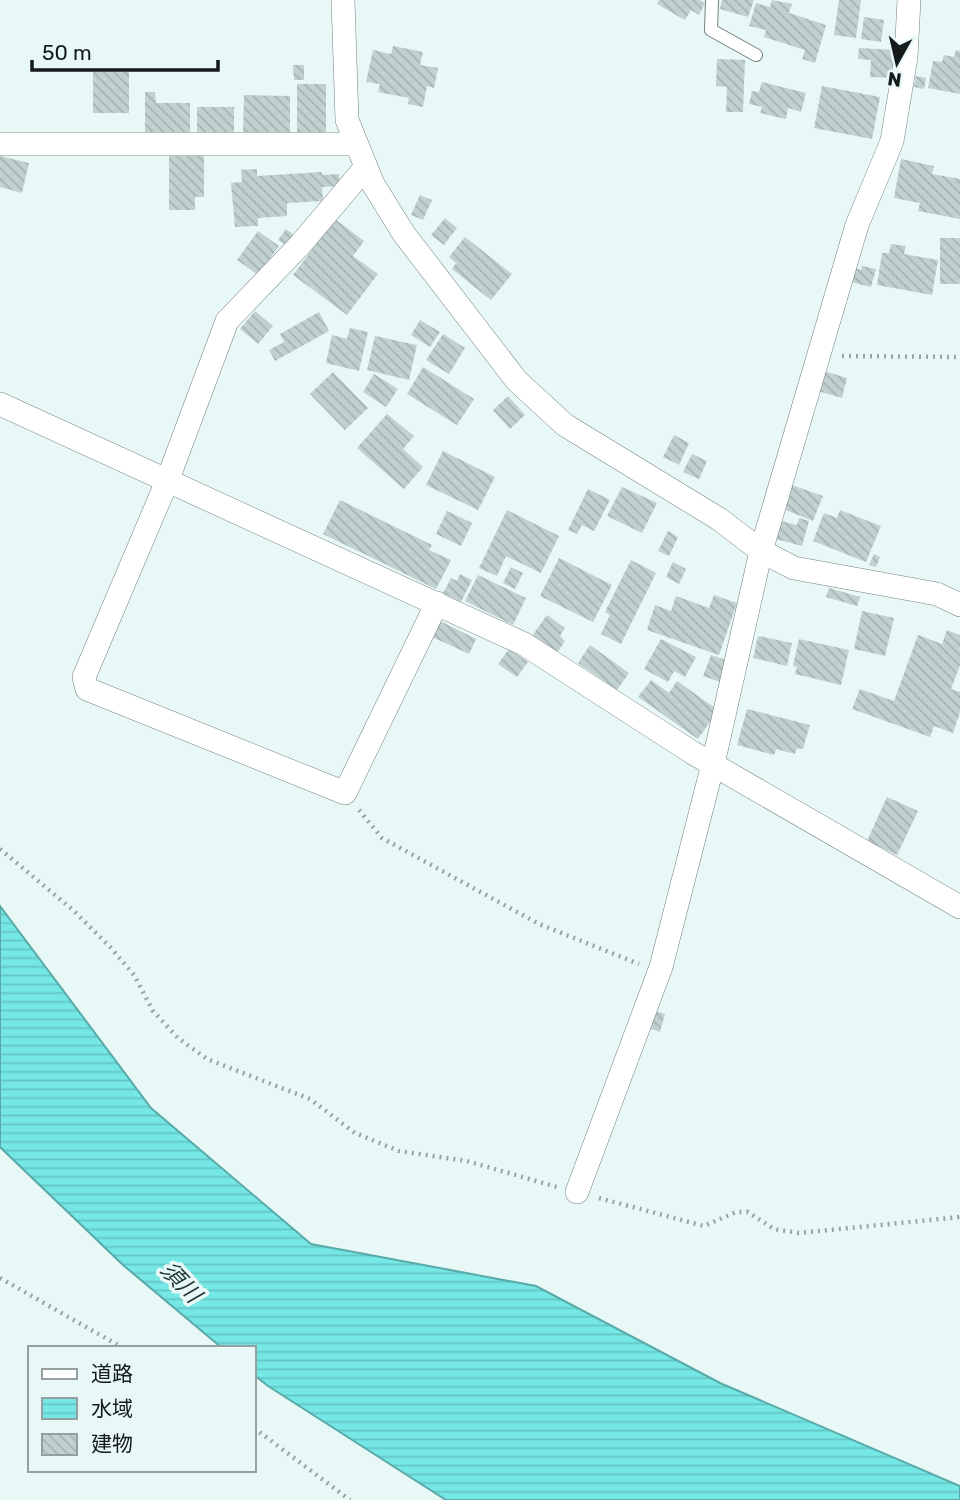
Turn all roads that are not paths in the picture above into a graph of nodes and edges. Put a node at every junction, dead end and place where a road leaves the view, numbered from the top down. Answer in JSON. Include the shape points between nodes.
{"nodes":[{"id":1,"x":343,"y":0,"type":"edge"},
{"id":2,"x":712,"y":0,"type":"edge"},
{"id":3,"x":909,"y":0,"type":"edge"},
{"id":4,"x":756,"y":55,"type":"dead end"},
{"id":5,"x":0,"y":144,"type":"edge"},
{"id":6,"x":356,"y":144,"type":"junction"},
{"id":7,"x":366,"y":167,"type":"junction"},
{"id":8,"x":0,"y":404,"type":"edge"},
{"id":9,"x":168,"y":479,"type":"junction"},
{"id":10,"x":761,"y":551,"type":"junction"},
{"id":11,"x":437,"y":603,"type":"junction"},
{"id":12,"x":960,"y":605,"type":"edge"},
{"id":13,"x":713,"y":764,"type":"junction"},
{"id":14,"x":960,"y":907,"type":"edge"},
{"id":15,"x":577,"y":1192,"type":"road end"}],
"edges":[{"from":1,"to":6,"type":"street","via":[[345,99]]},
{"from":2,"to":4,"type":"lane","via":[[711,30]]},
{"from":3,"to":10,"type":"street","via":[[906,57],[891,141],[857,225]]},
{"from":5,"to":6,"type":"street"},
{"from":6,"to":7,"type":"street"},
{"from":7,"to":9,"type":"street","via":[[227,321]]},
{"from":7,"to":10,"type":"street","via":[[404,234],[517,381],[565,425],[719,519]]},
{"from":8,"to":9,"type":"street"},
{"from":9,"to":11,"type":"street"},
{"from":9,"to":11,"type":"street","via":[[84,677],[87,690],[345,793]]},
{"from":10,"to":12,"type":"street","via":[[794,568],[937,594]]},
{"from":10,"to":13,"type":"street"},
{"from":11,"to":13,"type":"street","via":[[524,643]]},
{"from":13,"to":14,"type":"street"},
{"from":13,"to":15,"type":"street","via":[[659,972]]}]}
